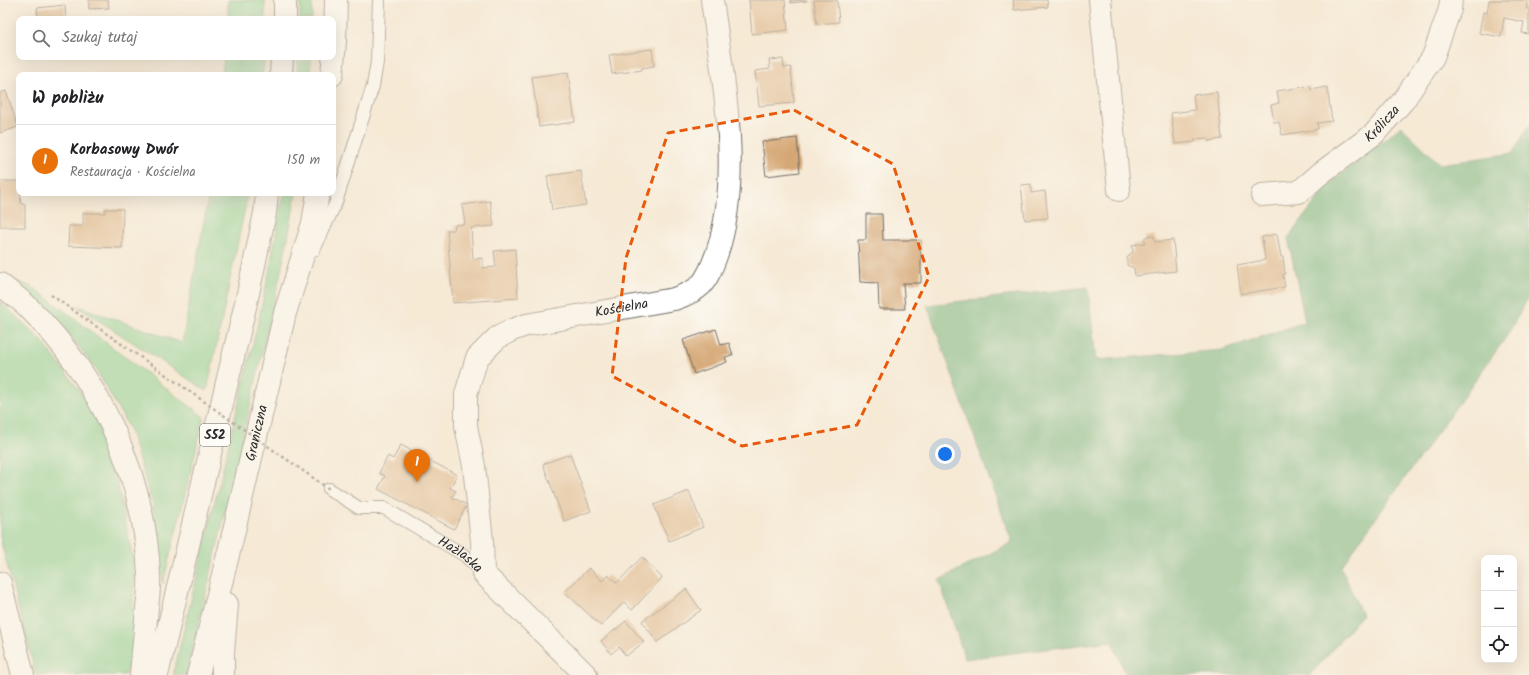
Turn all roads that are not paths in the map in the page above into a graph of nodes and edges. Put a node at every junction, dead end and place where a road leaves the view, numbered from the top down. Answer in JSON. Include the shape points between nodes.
{"nodes":[{"id":1,"x":285,"y":0,"type":"edge"},
{"id":2,"x":336,"y":0,"type":"edge"},
{"id":3,"x":379,"y":0,"type":"edge"},
{"id":4,"x":712,"y":0,"type":"edge"},
{"id":5,"x":1100,"y":0,"type":"edge"},
{"id":6,"x":1451,"y":0,"type":"edge"},
{"id":7,"x":285,"y":16,"type":"edge"},
{"id":8,"x":336,"y":16,"type":"edge"},
{"id":9,"x":282,"y":60,"type":"edge"},
{"id":10,"x":333,"y":60,"type":"edge"},
{"id":11,"x":281,"y":72,"type":"edge"},
{"id":12,"x":332,"y":72,"type":"edge"},
{"id":13,"x":1119,"y":190,"type":"dead end"},
{"id":14,"x":1262,"y":195,"type":"dead end"},
{"id":15,"x":267,"y":196,"type":"edge"},
{"id":16,"x":318,"y":196,"type":"edge"},
{"id":17,"x":0,"y":284,"type":"edge"},
{"id":18,"x":285,"y":312,"type":"junction"},
{"id":19,"x":328,"y":489,"type":"road end"},
{"id":20,"x":232,"y":539,"type":"junction"},
{"id":21,"x":482,"y":573,"type":"junction"},
{"id":22,"x":0,"y":583,"type":"edge"},
{"id":23,"x":23,"y":675,"type":"edge"},
{"id":24,"x":141,"y":675,"type":"edge"},
{"id":25,"x":157,"y":675,"type":"edge"},
{"id":26,"x":198,"y":675,"type":"edge"},
{"id":27,"x":223,"y":675,"type":"edge"},
{"id":28,"x":586,"y":675,"type":"edge"}],
"edges":[{"from":1,"to":7,"type":"main road"},
{"from":2,"to":8,"type":"main road"},
{"from":3,"to":18,"type":"lane","via":[[373,86],[362,124],[336,202]]},
{"from":4,"to":21,"type":"main road","name":"Kościelna","via":[[726,95],[729,166],[724,223],[714,260],[700,286],[683,296],[659,303],[526,324],[498,338],[477,358],[466,394],[466,426],[482,533]]},
{"from":5,"to":13,"type":"main road"},
{"from":6,"to":14,"type":"main road","name":"Królicza","via":[[1433,57],[1403,101],[1374,134],[1299,192]]},
{"from":9,"to":11,"type":"main road"},
{"from":10,"to":12,"type":"main road"},
{"from":15,"to":25,"type":"main road","number":"S52","via":[[246,303]]},
{"from":16,"to":18,"type":"main road","name":"Graniczna","via":[[313,223]]},
{"from":17,"to":24,"type":"main road","via":[[28,307],[80,370],[109,418],[126,461],[138,497],[149,576]]},
{"from":18,"to":20,"type":"main road","name":"Graniczna"},
{"from":19,"to":21,"type":"lane","name":"Hażlaska","via":[[359,508],[384,508],[464,555]]},
{"from":20,"to":26,"type":"main road","name":"Graniczna"},
{"from":20,"to":27,"type":"main road"},
{"from":21,"to":28,"type":"main road","name":"Hażlaska"},
{"from":22,"to":23,"type":"main road"}]}
